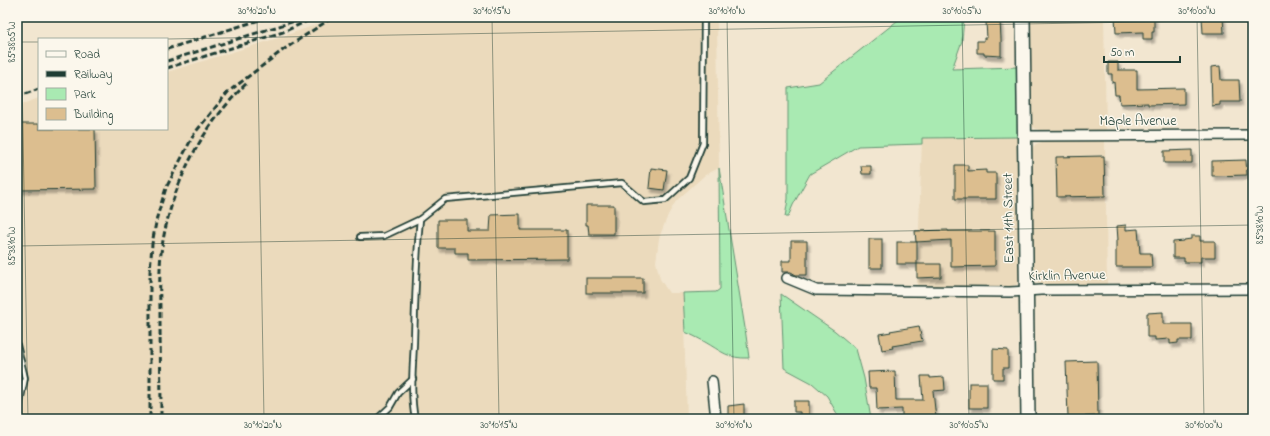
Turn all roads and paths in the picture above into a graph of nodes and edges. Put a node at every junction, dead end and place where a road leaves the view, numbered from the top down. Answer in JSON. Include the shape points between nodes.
{"nodes":[{"id":1,"x":704,"y":17,"type":"edge"},
{"id":2,"x":1023,"y":17,"type":"edge"},
{"id":3,"x":1253,"y":135,"type":"edge"},
{"id":4,"x":1024,"y":136,"type":"junction"},
{"id":5,"x":420,"y":219,"type":"junction"},
{"id":6,"x":360,"y":237,"type":"dead end"},
{"id":7,"x":787,"y":278,"type":"dead end"},
{"id":8,"x":1253,"y":289,"type":"edge"},
{"id":9,"x":1026,"y":291,"type":"junction"},
{"id":10,"x":17,"y":344,"type":"edge"},
{"id":11,"x":413,"y":379,"type":"junction"},
{"id":12,"x":712,"y":380,"type":"dead end"},
{"id":13,"x":17,"y":416,"type":"edge"},
{"id":14,"x":377,"y":419,"type":"edge"},
{"id":15,"x":415,"y":419,"type":"edge"},
{"id":16,"x":716,"y":419,"type":"edge"},
{"id":17,"x":1028,"y":419,"type":"edge"}],
"edges":[{"from":1,"to":5,"type":"lane","via":[[703,144],[689,178],[665,200],[644,202],[622,183],[445,199]]},
{"from":2,"to":4,"type":"main road","name":"East 11th Street"},
{"from":3,"to":4,"type":"street","name":"Maple Avenue"},
{"from":4,"to":9,"type":"main road","name":"East 11th Street"},
{"from":5,"to":6,"type":"lane","via":[[384,236]]},
{"from":5,"to":11,"type":"lane"},
{"from":7,"to":9,"type":"street","name":"Kirklin Avenue","via":[[816,290]]},
{"from":8,"to":9,"type":"street","name":"Kirklin Avenue"},
{"from":9,"to":17,"type":"main road","name":"East 11th Street"},
{"from":10,"to":13,"type":"lane","via":[[25,378]]},
{"from":11,"to":14,"type":"lane"},
{"from":11,"to":15,"type":"lane"},
{"from":12,"to":16,"type":"street"}]}
